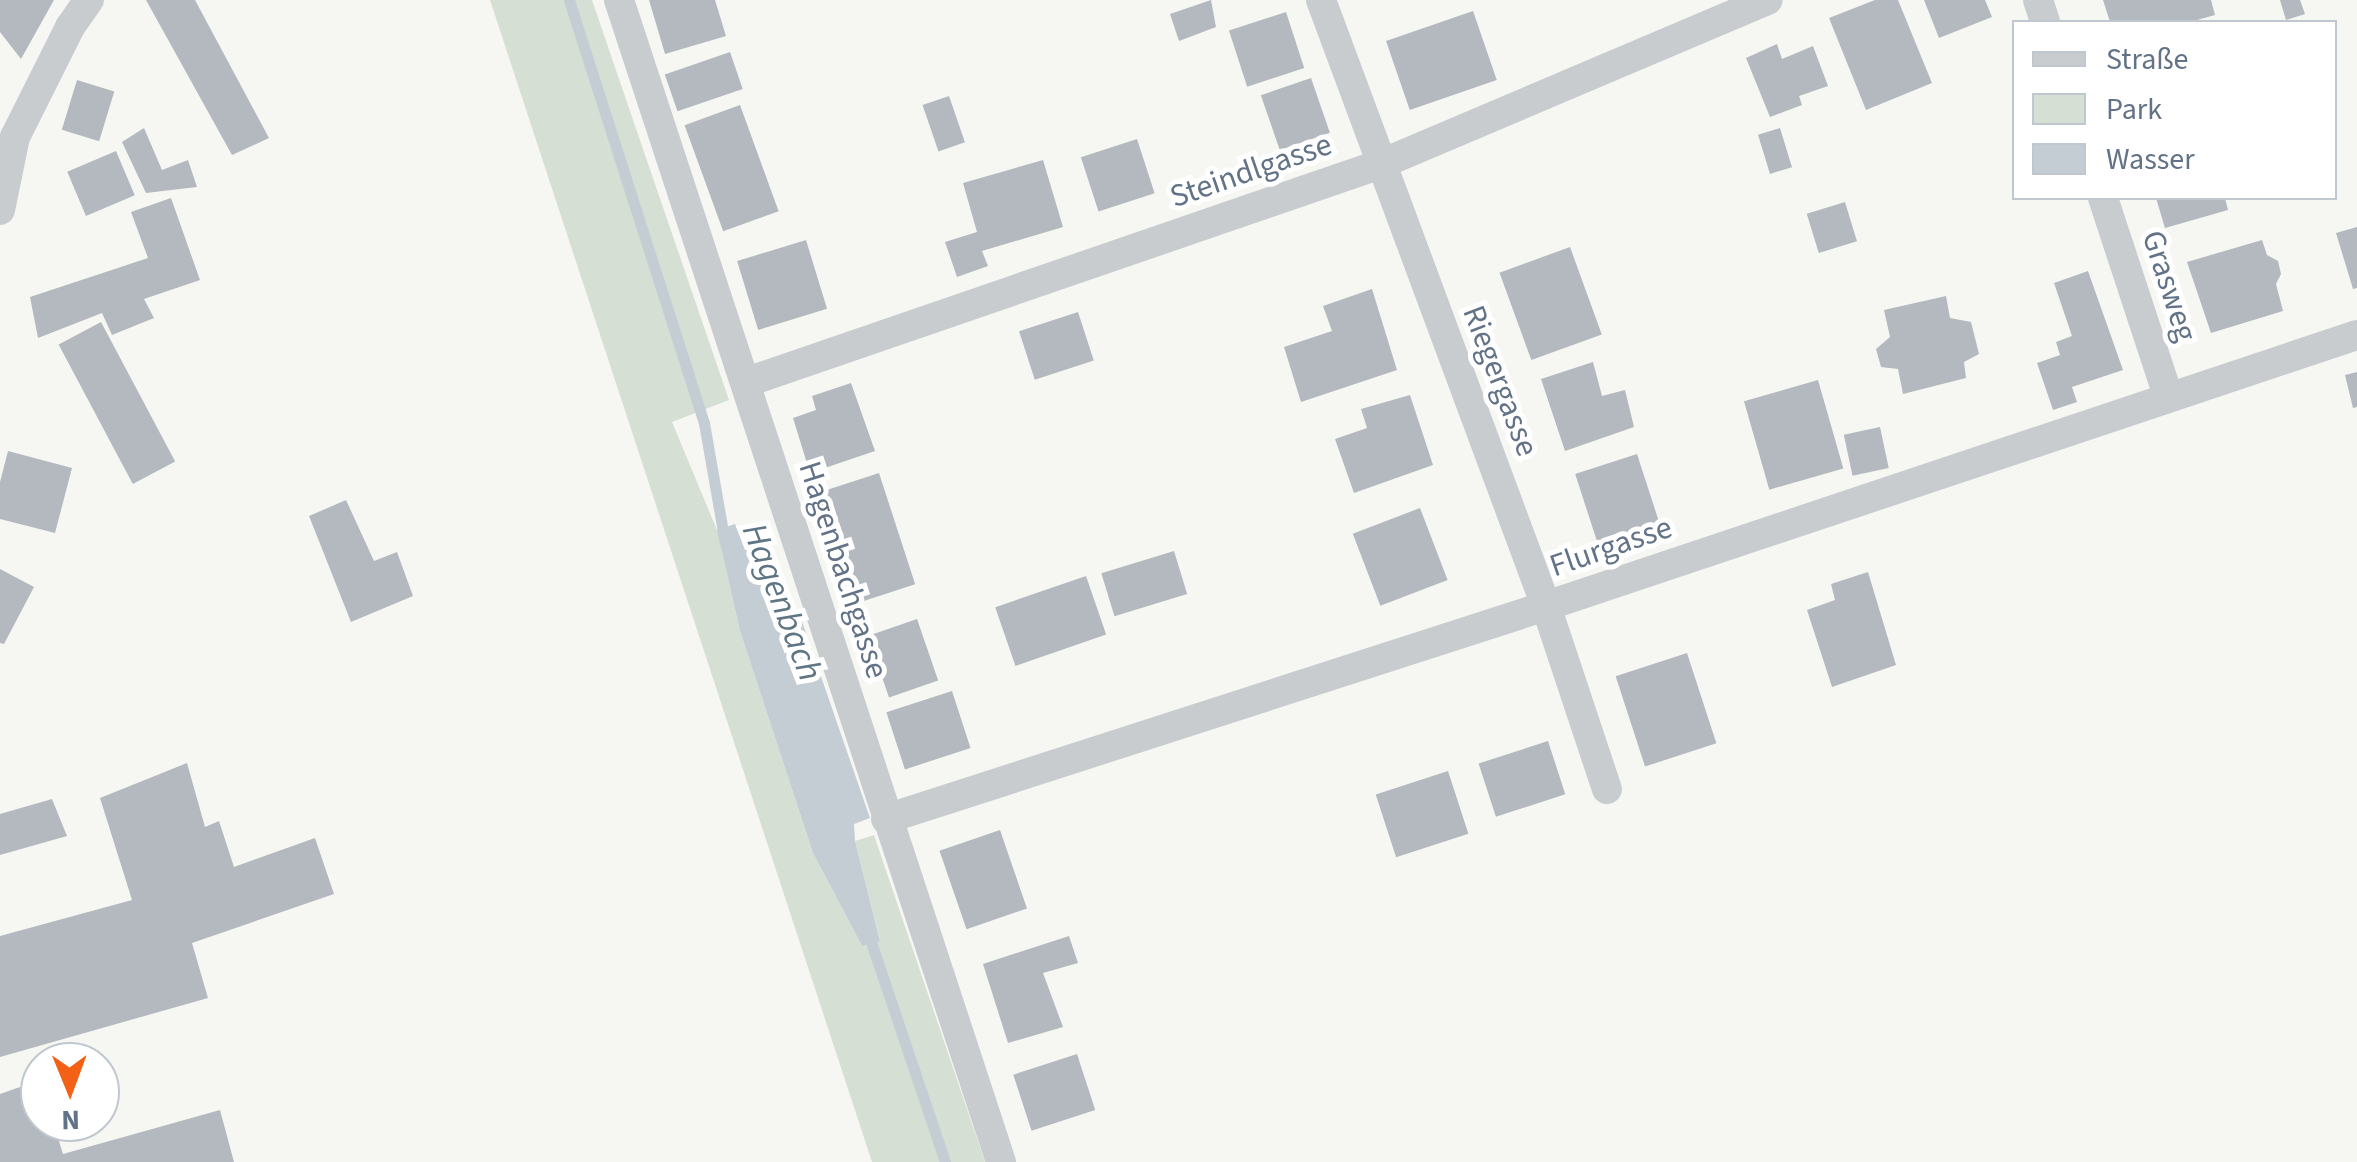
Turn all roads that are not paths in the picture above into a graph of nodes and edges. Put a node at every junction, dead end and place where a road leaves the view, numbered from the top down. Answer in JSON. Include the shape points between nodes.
{"nodes":[{"id":1,"x":89,"y":0,"type":"edge"},
{"id":2,"x":618,"y":0,"type":"edge"},
{"id":3,"x":1321,"y":0,"type":"edge"},
{"id":4,"x":1768,"y":0,"type":"edge"},
{"id":5,"x":7,"y":126,"type":"edge"},
{"id":6,"x":1381,"y":164,"type":"junction"},
{"id":7,"x":2104,"y":200,"type":"edge"},
{"id":8,"x":0,"y":210,"type":"edge"},
{"id":9,"x":2357,"y":335,"type":"edge"},
{"id":10,"x":747,"y":382,"type":"junction"},
{"id":11,"x":2168,"y":396,"type":"junction"},
{"id":12,"x":1546,"y":606,"type":"junction"},
{"id":13,"x":1607,"y":790,"type":"dead end"},
{"id":14,"x":886,"y":819,"type":"junction"},
{"id":15,"x":1001,"y":1162,"type":"edge"}],
"edges":[{"from":1,"to":5,"type":"street"},
{"from":2,"to":10,"type":"street","name":"Hagenbachgasse"},
{"from":3,"to":6,"type":"street","name":"Riegergasse"},
{"from":4,"to":6,"type":"street","name":"Steindlgasse"},
{"from":5,"to":8,"type":"street"},
{"from":6,"to":10,"type":"street","name":"Steindlgasse"},
{"from":6,"to":12,"type":"street","name":"Riegergasse"},
{"from":7,"to":11,"type":"street","name":"Grasweg"},
{"from":9,"to":11,"type":"street","name":"Flurgasse"},
{"from":10,"to":14,"type":"street","name":"Hagenbachgasse"},
{"from":11,"to":12,"type":"street","name":"Flurgasse"},
{"from":12,"to":13,"type":"street","name":"Riegergasse"},
{"from":12,"to":14,"type":"street","name":"Flurgasse"},
{"from":14,"to":15,"type":"street","name":"Hagenbachgasse"}]}
